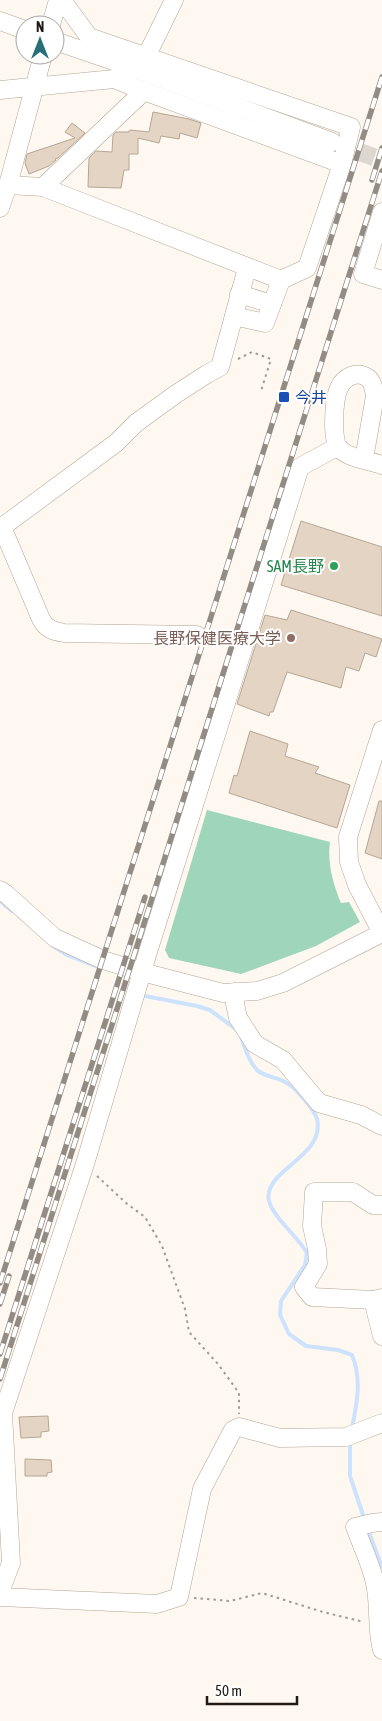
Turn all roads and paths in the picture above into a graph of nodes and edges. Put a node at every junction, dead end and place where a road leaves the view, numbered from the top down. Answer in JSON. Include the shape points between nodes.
{"nodes":[{"id":1,"x":60,"y":0,"type":"edge"},
{"id":2,"x":174,"y":0,"type":"edge"},
{"id":3,"x":55,"y":15,"type":"edge"},
{"id":4,"x":0,"y":21,"type":"edge"},
{"id":5,"x":15,"y":26,"type":"edge"},
{"id":6,"x":65,"y":44,"type":"edge"},
{"id":7,"x":146,"y":57,"type":"junction"},
{"id":8,"x":40,"y":65,"type":"edge"},
{"id":9,"x":33,"y":88,"type":"junction"},
{"id":10,"x":0,"y":90,"type":"edge"},
{"id":11,"x":144,"y":91,"type":"junction"},
{"id":12,"x":332,"y":142,"type":"tunnel mouth"},
{"id":13,"x":342,"y":164,"type":"junction"},
{"id":14,"x":8,"y":184,"type":"junction"},
{"id":15,"x":43,"y":187,"type":"junction"},
{"id":16,"x":0,"y":208,"type":"edge"},
{"id":17,"x":382,"y":212,"type":"edge"},
{"id":18,"x":246,"y":268,"type":"junction"},
{"id":19,"x":281,"y":280,"type":"junction"},
{"id":20,"x":382,"y":280,"type":"edge"},
{"id":21,"x":240,"y":294,"type":"junction"},
{"id":22,"x":272,"y":304,"type":"junction"},
{"id":23,"x":234,"y":316,"type":"junction"},
{"id":24,"x":252,"y":352,"type":"dead end"},
{"id":25,"x":261,"y":391,"type":"dead end"},
{"id":26,"x":378,"y":394,"type":"edge"},
{"id":27,"x":337,"y":447,"type":"junction"},
{"id":28,"x":364,"y":459,"type":"junction"},
{"id":29,"x":382,"y":465,"type":"edge"},
{"id":30,"x":1,"y":527,"type":"edge"},
{"id":31,"x":197,"y":635,"type":"joint"},
{"id":32,"x":244,"y":648,"type":"junction"},
{"id":33,"x":382,"y":730,"type":"edge"},
{"id":34,"x":0,"y":890,"type":"edge"},
{"id":35,"x":382,"y":933,"type":"edge"},
{"id":36,"x":142,"y":972,"type":"junction"},
{"id":37,"x":235,"y":992,"type":"junction"},
{"id":38,"x":382,"y":1126,"type":"edge"},
{"id":39,"x":85,"y":1164,"type":"junction"},
{"id":40,"x":382,"y":1205,"type":"edge"},
{"id":41,"x":378,"y":1299,"type":"edge"},
{"id":42,"x":381,"y":1331,"type":"edge"},
{"id":43,"x":382,"y":1423,"type":"edge"},
{"id":44,"x":239,"y":1427,"type":"junction"},
{"id":45,"x":370,"y":1524,"type":"edge"},
{"id":46,"x":0,"y":1592,"type":"edge"},
{"id":47,"x":0,"y":1597,"type":"edge"},
{"id":48,"x":179,"y":1597,"type":"junction"},
{"id":49,"x":379,"y":1625,"type":"junction"},
{"id":50,"x":382,"y":1650,"type":"edge"}],
"edges":[{"from":1,"to":3,"type":"street"},
{"from":1,"to":7,"type":"street","via":[[89,37]]},
{"from":2,"to":7,"type":"street"},
{"from":4,"to":5,"type":"street"},
{"from":6,"to":12,"type":"street"},
{"from":7,"to":13,"type":"street","via":[[352,127]]},
{"from":8,"to":9,"type":"street"},
{"from":9,"to":10,"type":"street"},
{"from":9,"to":11,"type":"street","via":[[114,79]]},
{"from":9,"to":14,"type":"street"},
{"from":11,"to":13,"type":"street"},
{"from":11,"to":15,"type":"street"},
{"from":13,"to":19,"type":"street","via":[[307,268]]},
{"from":14,"to":15,"type":"street"},
{"from":14,"to":16,"type":"street"},
{"from":15,"to":18,"type":"street"},
{"from":17,"to":20,"type":"street","via":[[363,274]]},
{"from":18,"to":19,"type":"street"},
{"from":18,"to":21,"type":"street"},
{"from":19,"to":22,"type":"street"},
{"from":21,"to":22,"type":"street"},
{"from":21,"to":23,"type":"street"},
{"from":22,"to":23,"type":"street","via":[[265,323]]},
{"from":23,"to":30,"type":"street","via":[[220,367],[176,394],[116,443]]},
{"from":24,"to":25,"type":"path","via":[[271,359]]},
{"from":26,"to":27,"type":"street","via":[[368,378],[362,375],[353,375],[342,383],[335,406],[334,438]]},
{"from":26,"to":28,"type":"street"},
{"from":27,"to":28,"type":"street","via":[[348,455]]},
{"from":27,"to":32,"type":"street","via":[[300,467]]},
{"from":28,"to":29,"type":"street"},
{"from":30,"to":31,"type":"street","via":[[41,619],[50,630],[64,633]]},
{"from":31,"to":32,"type":"path"},
{"from":32,"to":36,"type":"street"},
{"from":33,"to":35,"type":"street","via":[[348,837],[349,862]]},
{"from":34,"to":36,"type":"street","via":[[55,938],[103,960]]},
{"from":35,"to":37,"type":"street","via":[[283,983],[256,991]]},
{"from":36,"to":37,"type":"street","via":[[223,993]]},
{"from":36,"to":39,"type":"street"},
{"from":37,"to":38,"type":"street","via":[[238,1018],[255,1044],[283,1060],[319,1103],[361,1115]]},
{"from":39,"to":44,"type":"path","via":[[126,1203],[146,1217],[162,1246],[185,1309],[189,1332],[239,1393]]},
{"from":39,"to":46,"type":"street","via":[[3,1413],[11,1563]]},
{"from":40,"to":41,"type":"street","via":[[373,1205],[353,1192],[314,1192],[312,1226],[318,1264],[304,1287],[312,1297]]},
{"from":41,"to":42,"type":"street"},
{"from":43,"to":44,"type":"street","via":[[352,1435],[280,1438]]},
{"from":44,"to":48,"type":"street","via":[[233,1430],[202,1489]]},
{"from":45,"to":49,"type":"street"},
{"from":47,"to":48,"type":"street","via":[[157,1604]]},
{"from":48,"to":49,"type":"path","via":[[230,1601],[262,1593]]},
{"from":49,"to":50,"type":"street"}]}
